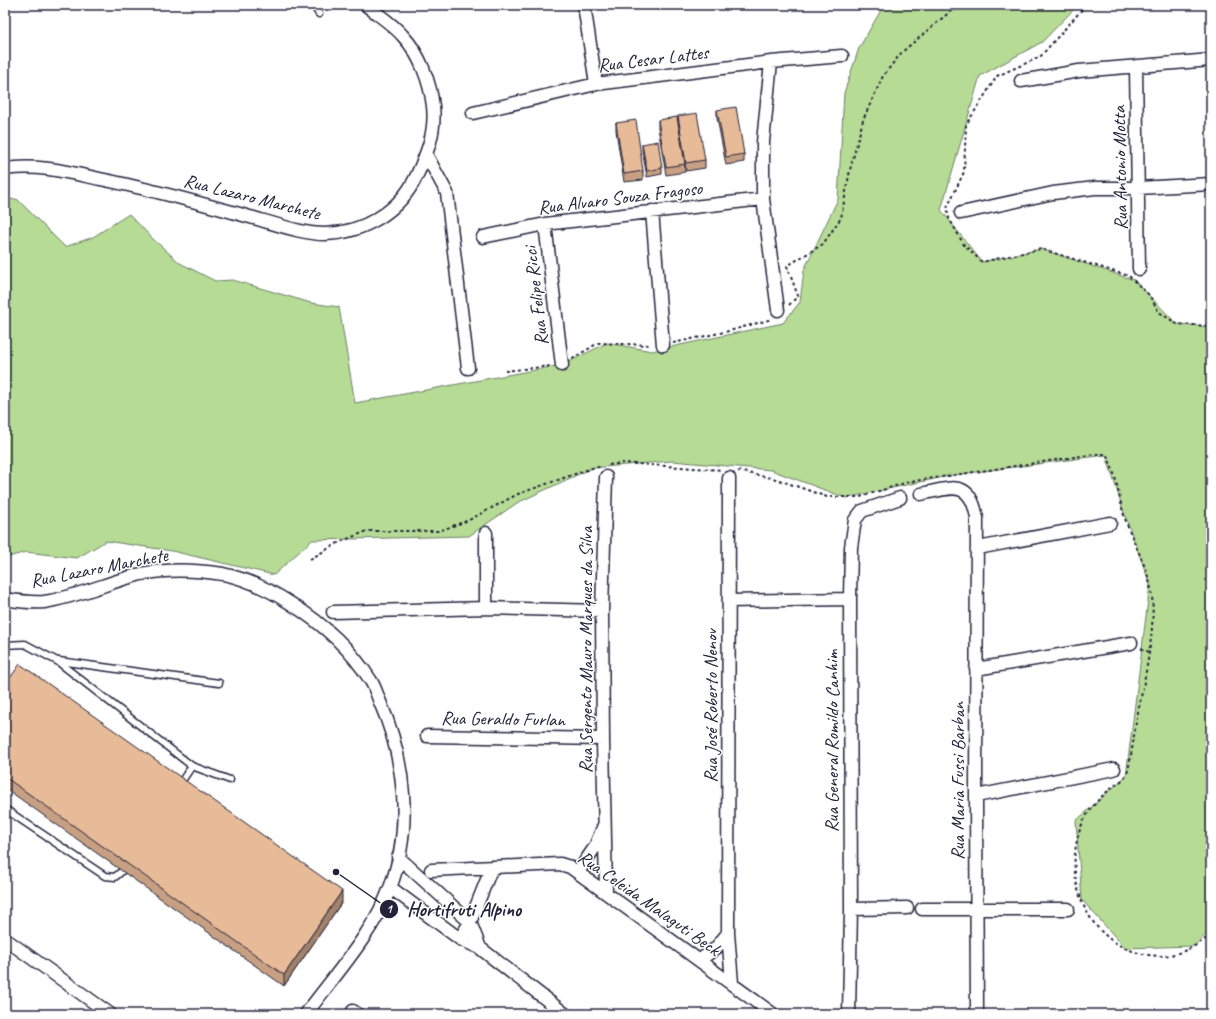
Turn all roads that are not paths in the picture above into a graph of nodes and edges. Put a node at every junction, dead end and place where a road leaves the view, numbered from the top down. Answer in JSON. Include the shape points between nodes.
{"nodes":[{"id":1,"x":313,"y":5,"type":"edge"},
{"id":2,"x":366,"y":5,"type":"edge"},
{"id":3,"x":584,"y":5,"type":"edge"},
{"id":4,"x":319,"y":14,"type":"dead end"},
{"id":5,"x":842,"y":56,"type":"dead end"},
{"id":6,"x":1211,"y":60,"type":"edge"},
{"id":7,"x":771,"y":62,"type":"junction"},
{"id":8,"x":1136,"y":67,"type":"junction"},
{"id":9,"x":1021,"y":81,"type":"dead end"},
{"id":10,"x":596,"y":84,"type":"junction"},
{"id":11,"x":472,"y":113,"type":"dead end"},
{"id":12,"x":427,"y":156,"type":"junction"},
{"id":13,"x":5,"y":169,"type":"edge"},
{"id":14,"x":1211,"y":184,"type":"edge"},
{"id":15,"x":1138,"y":188,"type":"junction"},
{"id":16,"x":763,"y":199,"type":"junction"},
{"id":17,"x":652,"y":212,"type":"junction"},
{"id":18,"x":961,"y":213,"type":"dead end"},
{"id":19,"x":545,"y":224,"type":"junction"},
{"id":20,"x":483,"y":237,"type":"dead end"},
{"id":21,"x":1139,"y":269,"type":"dead end"},
{"id":22,"x":778,"y":310,"type":"dead end"},
{"id":23,"x":663,"y":345,"type":"dead end"},
{"id":24,"x":562,"y":365,"type":"dead end"},
{"id":25,"x":468,"y":368,"type":"dead end"},
{"id":26,"x":731,"y":473,"type":"road end"},
{"id":27,"x":606,"y":477,"type":"dead end"},
{"id":28,"x":921,"y":494,"type":"dead end"},
{"id":29,"x":900,"y":498,"type":"dead end"},
{"id":30,"x":1110,"y":522,"type":"dead end"},
{"id":31,"x":486,"y":533,"type":"dead end"},
{"id":32,"x":978,"y":548,"type":"junction"},
{"id":33,"x":5,"y":599,"type":"edge"},
{"id":34,"x":850,"y":600,"type":"junction"},
{"id":35,"x":728,"y":601,"type":"junction"},
{"id":36,"x":486,"y":608,"type":"junction"},
{"id":37,"x":602,"y":611,"type":"junction"},
{"id":38,"x":333,"y":612,"type":"dead end"},
{"id":39,"x":1131,"y":643,"type":"dead end"},
{"id":40,"x":5,"y":645,"type":"edge"},
{"id":41,"x":58,"y":661,"type":"junction"},
{"id":42,"x":976,"y":669,"type":"junction"},
{"id":43,"x":219,"y":683,"type":"dead end"},
{"id":44,"x":427,"y":736,"type":"dead end"},
{"id":45,"x":602,"y":738,"type":"junction"},
{"id":46,"x":192,"y":766,"type":"junction"},
{"id":47,"x":1114,"y":769,"type":"dead end"},
{"id":48,"x":230,"y":780,"type":"dead end"},
{"id":49,"x":179,"y":786,"type":"edge"},
{"id":50,"x":976,"y":796,"type":"junction"},
{"id":51,"x":5,"y":809,"type":"edge"},
{"id":52,"x":604,"y":824,"type":"junction"},
{"id":53,"x":398,"y":857,"type":"junction"},
{"id":54,"x":492,"y":867,"type":"junction"},
{"id":55,"x":431,"y":870,"type":"dead end"},
{"id":56,"x":122,"y":871,"type":"edge"},
{"id":57,"x":578,"y":872,"type":"junction"},
{"id":58,"x":390,"y":888,"type":"junction"},
{"id":59,"x":606,"y":892,"type":"junction"},
{"id":60,"x":907,"y":908,"type":"dead end"},
{"id":61,"x":851,"y":909,"type":"junction"},
{"id":62,"x":922,"y":909,"type":"dead end"},
{"id":63,"x":976,"y":909,"type":"junction"},
{"id":64,"x":1068,"y":909,"type":"dead end"},
{"id":65,"x":470,"y":922,"type":"junction"},
{"id":66,"x":728,"y":933,"type":"junction"},
{"id":67,"x":5,"y":939,"type":"edge"},
{"id":68,"x":460,"y":939,"type":"junction"},
{"id":69,"x":480,"y":948,"type":"junction"},
{"id":70,"x":700,"y":960,"type":"junction"},
{"id":71,"x":732,"y":983,"type":"junction"},
{"id":72,"x":560,"y":1013,"type":"edge"},
{"id":73,"x":110,"y":1014,"type":"edge"},
{"id":74,"x":306,"y":1014,"type":"edge"},
{"id":75,"x":773,"y":1014,"type":"edge"},
{"id":76,"x":849,"y":1014,"type":"edge"},
{"id":77,"x":978,"y":1014,"type":"edge"}],
"edges":[{"from":1,"to":4,"type":"lane"},
{"from":2,"to":12,"type":"street","name":"Rua Lazaro Marchete","via":[[404,36],[420,62],[431,92],[434,115],[432,139]]},
{"from":3,"to":10,"type":"street"},
{"from":5,"to":7,"type":"street","name":"Rua Cesar Lattes"},
{"from":6,"to":8,"type":"street"},
{"from":7,"to":10,"type":"street","name":"Rua Cesar Lattes"},
{"from":7,"to":16,"type":"street","via":[[763,142]]},
{"from":8,"to":9,"type":"street","via":[[1078,71]]},
{"from":8,"to":15,"type":"street","name":"Rua Antonio Motta"},
{"from":10,"to":11,"type":"street","name":"Rua Cesar Lattes"},
{"from":12,"to":13,"type":"street","name":"Rua Lazaro Marchete","via":[[413,185],[399,203],[386,214],[349,231],[325,234],[299,230],[153,190],[42,166]]},
{"from":12,"to":25,"type":"street","via":[[447,193]]},
{"from":14,"to":15,"type":"street"},
{"from":15,"to":18,"type":"street","via":[[1096,188],[1053,193]]},
{"from":15,"to":21,"type":"street","name":"Rua Antonio Motta"},
{"from":16,"to":17,"type":"street","name":"Rua Alvaro Souza Fragoso"},
{"from":16,"to":22,"type":"street"},
{"from":17,"to":19,"type":"street","name":"Rua Alvaro Souza Fragoso"},
{"from":17,"to":23,"type":"street"},
{"from":19,"to":20,"type":"street","name":"Rua Alvaro Souza Fragoso"},
{"from":19,"to":24,"type":"street","name":"Rua Felipe Ricci"},
{"from":26,"to":35,"type":"street","name":"Rua José Roberto Nenov"},
{"from":27,"to":37,"type":"street","name":"Rua Sergento Mauro Marques da Silva"},
{"from":28,"to":32,"type":"street","via":[[952,488],[963,490],[971,496],[977,518]]},
{"from":29,"to":34,"type":"street","name":"Rua General Romildo Canhim","via":[[862,510],[856,520],[851,547]]},
{"from":30,"to":32,"type":"street"},
{"from":31,"to":36,"type":"street"},
{"from":32,"to":42,"type":"street","name":"Rua Maria Fussi Barban"},
{"from":33,"to":53,"type":"street","name":"Rua Lazaro Marchete","via":[[43,602],[143,574],[180,571],[224,574],[268,589],[314,618],[352,655],[368,677],[390,725],[404,793]]},
{"from":34,"to":35,"type":"street"},
{"from":34,"to":61,"type":"street","name":"Rua General Romildo Canhim"},
{"from":35,"to":66,"type":"street","name":"Rua José Roberto Nenov"},
{"from":36,"to":37,"type":"street"},
{"from":36,"to":38,"type":"street"},
{"from":37,"to":45,"type":"street","name":"Rua Sergento Mauro Marques da Silva"},
{"from":39,"to":42,"type":"street"},
{"from":40,"to":41,"type":"lane","via":[[25,644]]},
{"from":41,"to":43,"type":"lane"},
{"from":41,"to":46,"type":"lane"},
{"from":42,"to":50,"type":"street","name":"Rua Maria Fussi Barban"},
{"from":44,"to":45,"type":"street","name":"Rua Geraldo Furlan"},
{"from":45,"to":52,"type":"street","name":"Rua Sergento Mauro Marques da Silva"},
{"from":46,"to":48,"type":"lane"},
{"from":46,"to":49,"type":"lane"},
{"from":47,"to":50,"type":"street"},
{"from":50,"to":63,"type":"street","name":"Rua Maria Fussi Barban"},
{"from":51,"to":56,"type":"lane","via":[[104,876],[115,877]]},
{"from":52,"to":57,"type":"street","name":"Rua Sergento Mauro Marques da Silva","via":[[595,847]]},
{"from":52,"to":59,"type":"street","name":"Rua Sergento Mauro Marques da Silva"},
{"from":53,"to":58,"type":"street","name":"Rua Lazaro Marchete"},
{"from":53,"to":65,"type":"street"},
{"from":54,"to":55,"type":"street","name":"Rua Celeida Malaguti Beck"},
{"from":54,"to":57,"type":"street","name":"Rua Celeida Malaguti Beck","via":[[560,864],[570,866]]},
{"from":54,"to":65,"type":"street"},
{"from":57,"to":59,"type":"street","name":"Rua Celeida Malaguti Beck"},
{"from":58,"to":68,"type":"street"},
{"from":58,"to":74,"type":"street","name":"Rua Lazaro Marchete","via":[[376,919]]},
{"from":59,"to":70,"type":"street","name":"Rua Celeida Malaguti Beck"},
{"from":60,"to":61,"type":"street"},
{"from":61,"to":76,"type":"street","name":"Rua General Romildo Canhim"},
{"from":62,"to":63,"type":"street"},
{"from":63,"to":64,"type":"street"},
{"from":63,"to":77,"type":"street","name":"Rua Maria Fussi Barban"},
{"from":65,"to":68,"type":"street"},
{"from":65,"to":69,"type":"street"},
{"from":66,"to":70,"type":"street","via":[[716,948]]},
{"from":66,"to":71,"type":"street","name":"Rua José Roberto Nenov"},
{"from":67,"to":73,"type":"street"},
{"from":68,"to":69,"type":"street"},
{"from":69,"to":72,"type":"street"},
{"from":70,"to":71,"type":"street","name":"Rua Celeida Malaguti Beck"},
{"from":71,"to":75,"type":"street","name":"Rua Celeida Malaguti Beck"}]}
